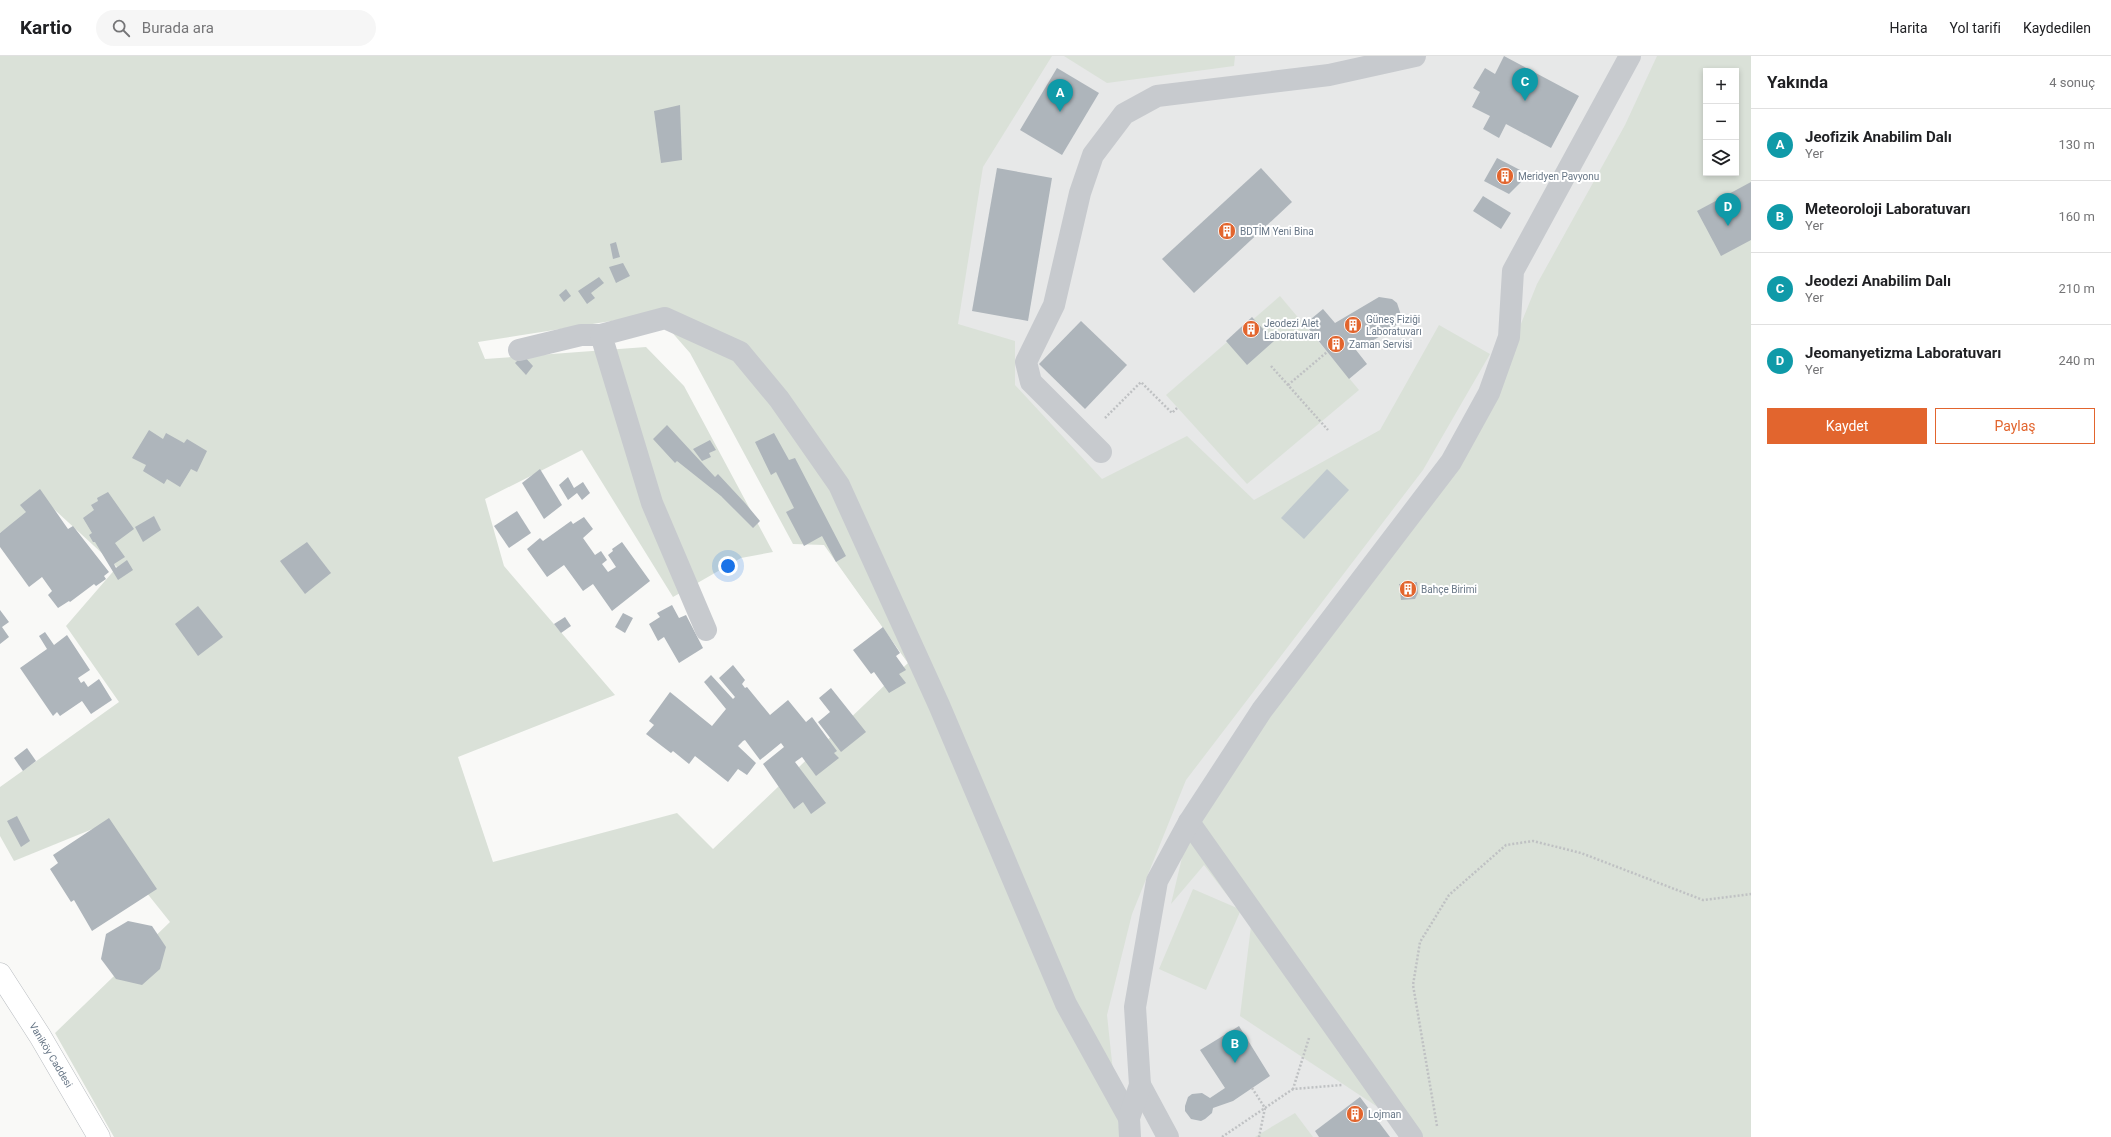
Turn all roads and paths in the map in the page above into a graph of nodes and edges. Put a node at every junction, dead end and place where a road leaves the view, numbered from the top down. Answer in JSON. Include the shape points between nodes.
{"nodes":[{"id":1,"x":1415,"y":56,"type":"edge"},
{"id":2,"x":1630,"y":56,"type":"edge"},
{"id":3,"x":600,"y":334,"type":"junction"},
{"id":4,"x":519,"y":350,"type":"dead end"},
{"id":5,"x":1327,"y":352,"type":"dead end"},
{"id":6,"x":1271,"y":366,"type":"dead end"},
{"id":7,"x":1288,"y":385,"type":"junction"},
{"id":8,"x":1177,"y":408,"type":"dead end"},
{"id":9,"x":1328,"y":430,"type":"dead end"},
{"id":10,"x":1086,"y":437,"type":"junction"},
{"id":11,"x":1101,"y":452,"type":"dead end"},
{"id":12,"x":706,"y":630,"type":"dead end"},
{"id":13,"x":1189,"y":822,"type":"junction"},
{"id":14,"x":1751,"y":894,"type":"edge"},
{"id":15,"x":0,"y":974,"type":"edge"},
{"id":16,"x":1318,"y":1004,"type":"junction"},
{"id":17,"x":1374,"y":1082,"type":"junction"},
{"id":18,"x":1140,"y":1085,"type":"junction"},
{"id":19,"x":1252,"y":1088,"type":"dead end"},
{"id":20,"x":1293,"y":1089,"type":"junction"},
{"id":21,"x":1265,"y":1108,"type":"junction"},
{"id":22,"x":1129,"y":1128,"type":"edge"},
{"id":23,"x":1438,"y":1129,"type":"dead end"},
{"id":24,"x":99,"y":1137,"type":"edge"},
{"id":25,"x":1168,"y":1137,"type":"edge"},
{"id":26,"x":1222,"y":1137,"type":"edge"},
{"id":27,"x":1259,"y":1137,"type":"edge"},
{"id":28,"x":1412,"y":1137,"type":"edge"}],
"edges":[{"from":1,"to":10,"type":"street","via":[[1329,75],[1157,96],[1124,114],[1093,155],[1080,193],[1054,305],[1026,362],[1031,382]]},
{"from":2,"to":13,"type":"street","via":[[1513,271],[1509,337],[1489,393],[1451,462],[1262,710]]},
{"from":3,"to":4,"type":"street","via":[[581,335]]},
{"from":3,"to":12,"type":"street","via":[[652,503]]},
{"from":3,"to":22,"type":"street","via":[[665,318],[740,352],[779,399],[839,485],[939,705],[1066,1004]]},
{"from":5,"to":7,"type":"path"},
{"from":6,"to":7,"type":"path"},
{"from":7,"to":9,"type":"path"},
{"from":8,"to":10,"type":"path","via":[[1172,413],[1142,382]]},
{"from":10,"to":11,"type":"street"},
{"from":13,"to":16,"type":"street"},
{"from":13,"to":18,"type":"street","via":[[1157,881],[1135,1007]]},
{"from":14,"to":23,"type":"path","via":[[1703,900],[1581,853],[1533,840],[1506,845],[1449,895],[1420,942],[1413,985]]},
{"from":15,"to":24,"type":"main road","name":"Vaniköy Caddesi","via":[[40,1036]]},
{"from":16,"to":17,"type":"street"},
{"from":16,"to":20,"type":"path"},
{"from":17,"to":20,"type":"path"},
{"from":17,"to":28,"type":"street"},
{"from":18,"to":22,"type":"street"},
{"from":18,"to":25,"type":"street"},
{"from":19,"to":21,"type":"path"},
{"from":20,"to":21,"type":"path"},
{"from":21,"to":26,"type":"path"},
{"from":21,"to":27,"type":"path"}]}
